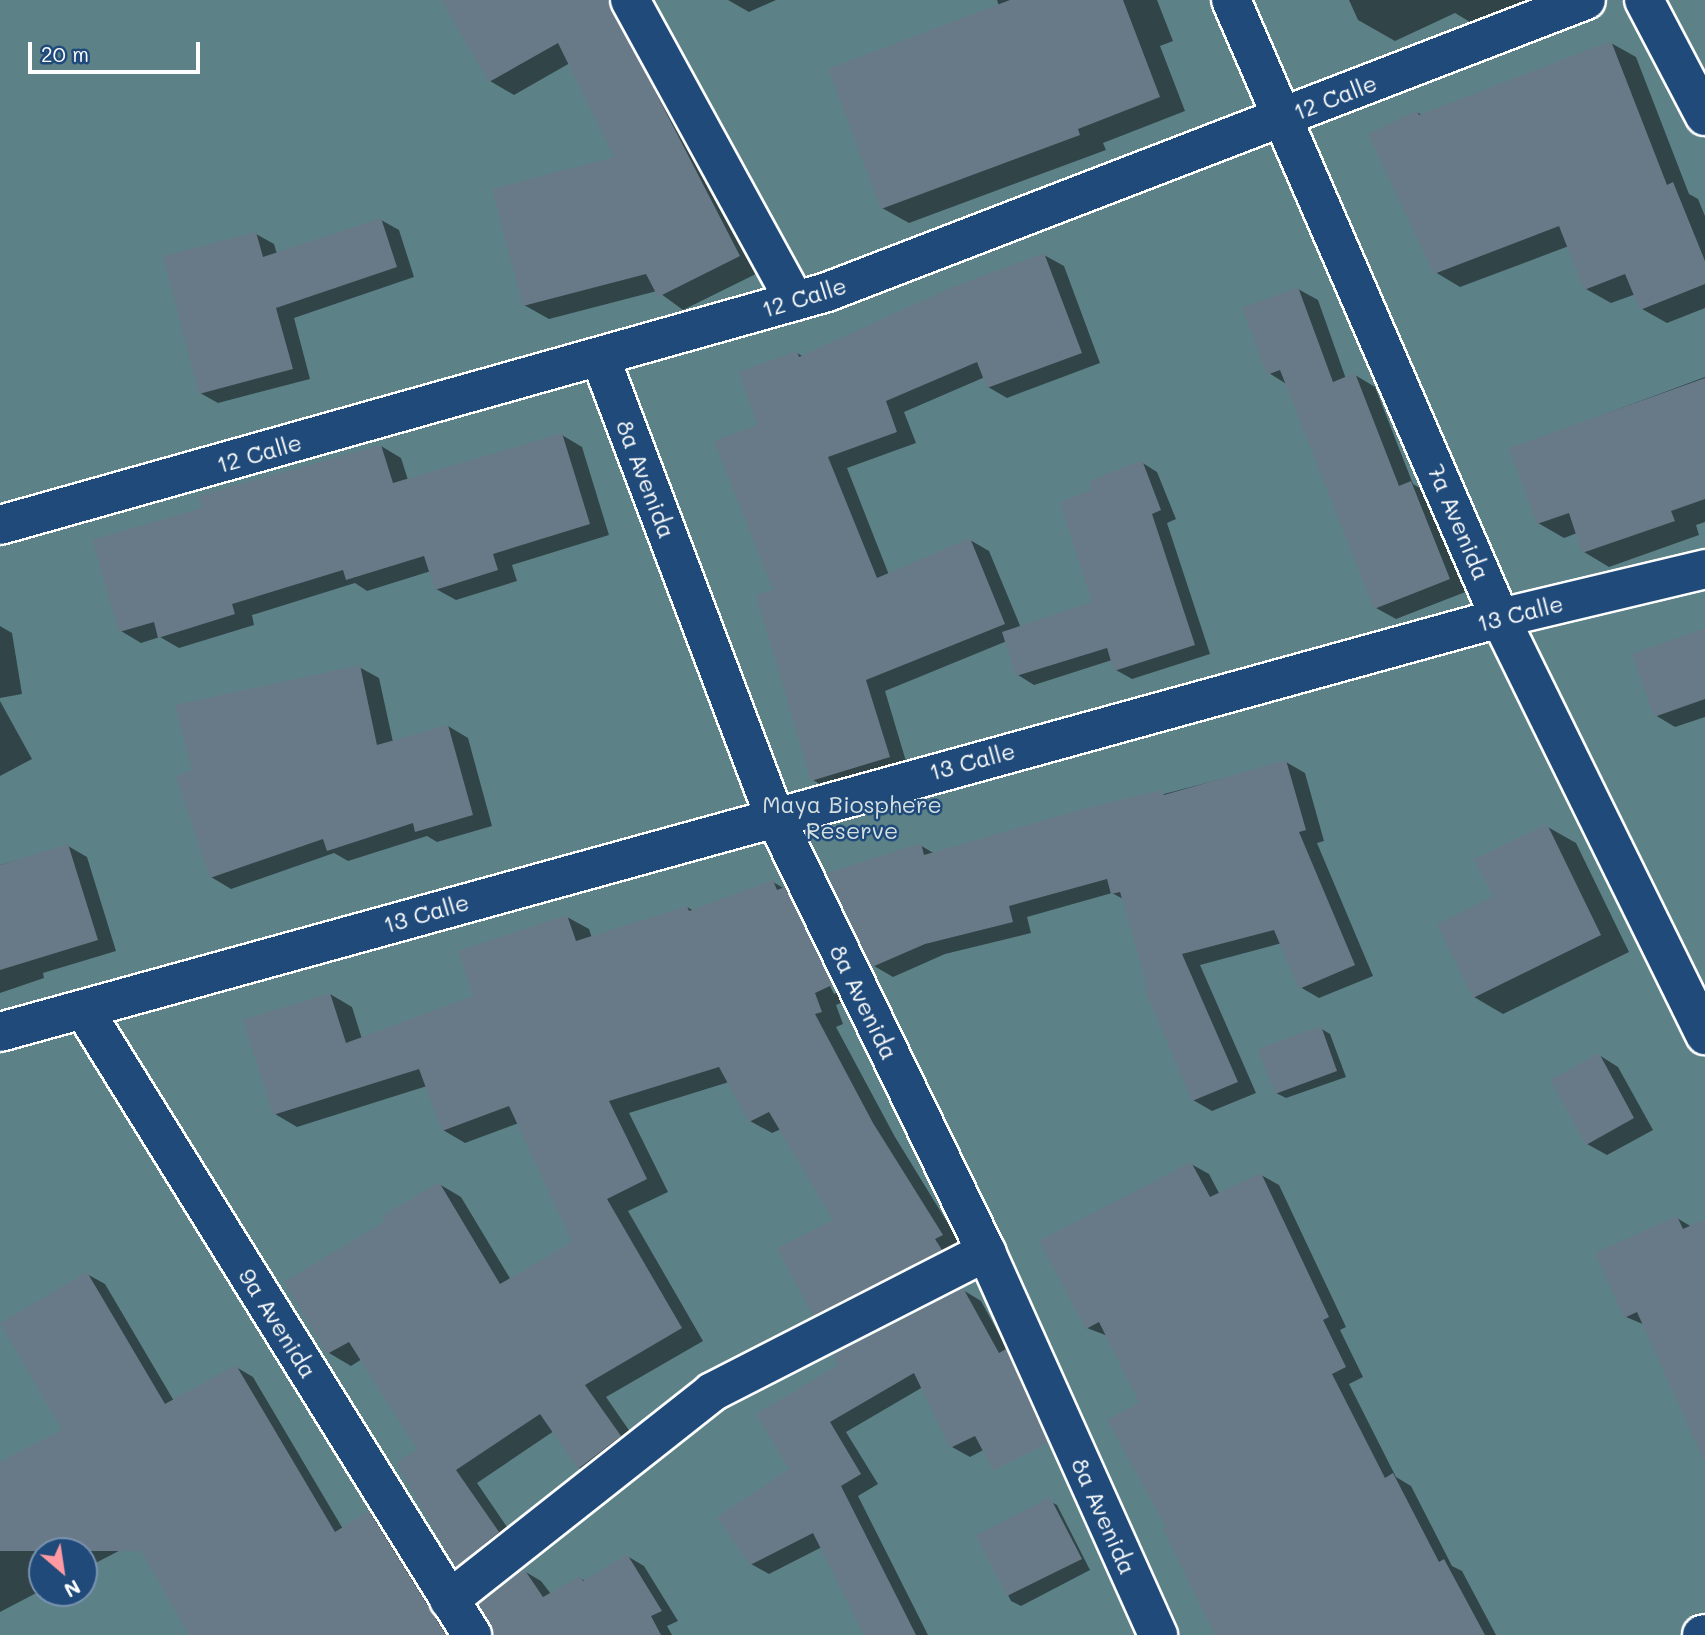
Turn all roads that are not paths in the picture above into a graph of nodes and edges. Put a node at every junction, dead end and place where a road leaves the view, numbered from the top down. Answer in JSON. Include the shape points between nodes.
{"nodes":[{"id":1,"x":630,"y":0,"type":"edge"},
{"id":2,"x":1231,"y":0,"type":"edge"},
{"id":3,"x":1586,"y":0,"type":"edge"},
{"id":4,"x":1644,"y":0,"type":"edge"},
{"id":5,"x":1705,"y":116,"type":"edge"},
{"id":6,"x":1284,"y":117,"type":"junction"},
{"id":7,"x":795,"y":301,"type":"junction"},
{"id":8,"x":600,"y":357,"type":"junction"},
{"id":9,"x":0,"y":525,"type":"edge"},
{"id":10,"x":1705,"y":569,"type":"edge"},
{"id":11,"x":1500,"y":618,"type":"junction"},
{"id":12,"x":774,"y":815,"type":"junction"},
{"id":13,"x":84,"y":1010,"type":"junction"},
{"id":14,"x":0,"y":1032,"type":"edge"},
{"id":15,"x":1705,"y":1035,"type":"edge"},
{"id":16,"x":986,"y":1252,"type":"junction"},
{"id":17,"x":449,"y":1600,"type":"junction"},
{"id":18,"x":472,"y":1635,"type":"edge"},
{"id":19,"x":1158,"y":1635,"type":"edge"}],
"edges":[{"from":1,"to":7,"type":"street"},
{"from":2,"to":6,"type":"street","name":"7a Avenida"},
{"from":3,"to":6,"type":"street","name":"12 Calle"},
{"from":4,"to":5,"type":"street"},
{"from":6,"to":7,"type":"street","name":"12 Calle"},
{"from":6,"to":11,"type":"street","name":"7a Avenida"},
{"from":7,"to":8,"type":"street","name":"12 Calle"},
{"from":8,"to":9,"type":"street","name":"12 Calle"},
{"from":8,"to":12,"type":"street","name":"8a Avenida"},
{"from":10,"to":11,"type":"street","name":"13 Calle"},
{"from":11,"to":12,"type":"street","name":"13 Calle"},
{"from":11,"to":15,"type":"street","name":"7a Avenida"},
{"from":12,"to":13,"type":"street","name":"13 Calle"},
{"from":12,"to":16,"type":"street","name":"8a Avenida"},
{"from":13,"to":14,"type":"street","name":"13 Calle"},
{"from":13,"to":17,"type":"street","name":"9a Avenida"},
{"from":16,"to":17,"type":"street","via":[[712,1392]]},
{"from":16,"to":19,"type":"street","name":"8a Avenida"},
{"from":17,"to":18,"type":"street","name":"9a Avenida"}]}
